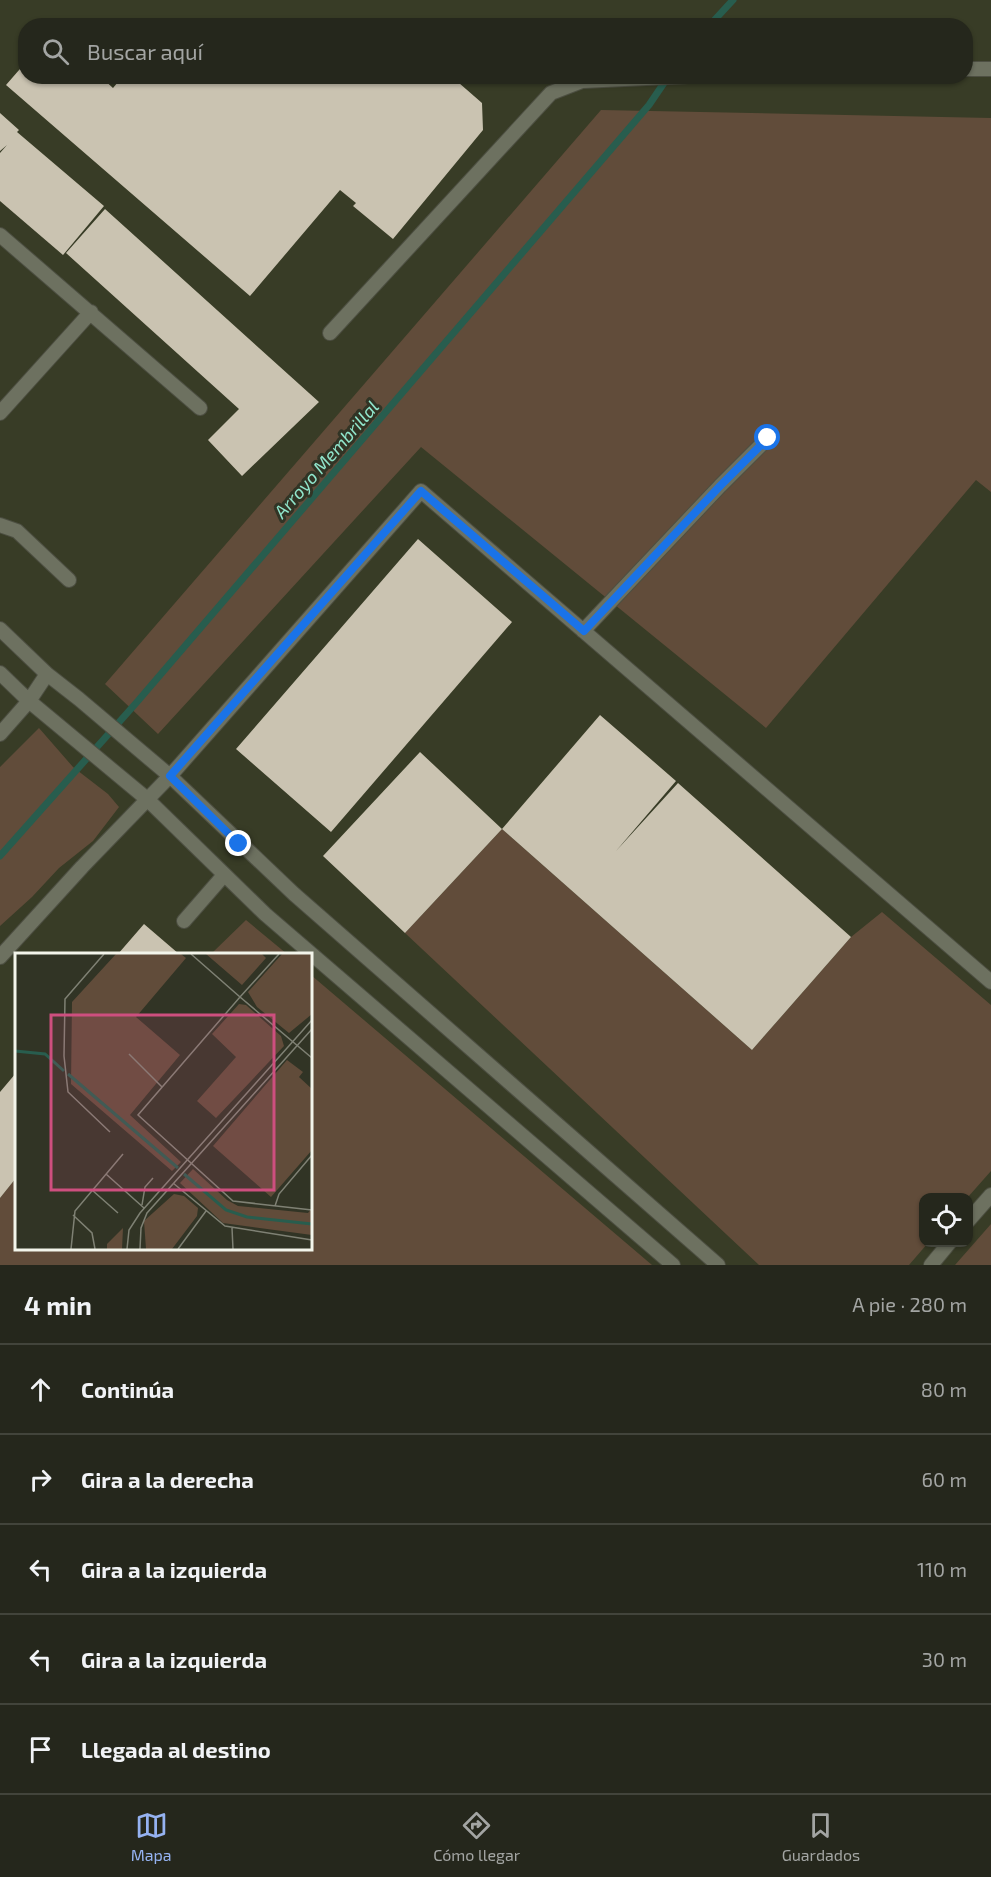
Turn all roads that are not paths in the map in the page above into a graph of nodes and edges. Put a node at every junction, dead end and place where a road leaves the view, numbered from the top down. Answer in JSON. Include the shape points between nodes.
{"nodes":[{"id":1,"x":973,"y":69,"type":"edge"},
{"id":2,"x":991,"y":69,"type":"edge"},
{"id":3,"x":574,"y":84,"type":"edge"},
{"id":4,"x":0,"y":235,"type":"edge"},
{"id":5,"x":91,"y":312,"type":"junction"},
{"id":6,"x":330,"y":333,"type":"dead end"},
{"id":7,"x":200,"y":408,"type":"dead end"},
{"id":8,"x":0,"y":413,"type":"edge"},
{"id":9,"x":768,"y":438,"type":"dead end"},
{"id":10,"x":0,"y":525,"type":"edge"},
{"id":11,"x":69,"y":580,"type":"dead end"},
{"id":12,"x":0,"y":629,"type":"edge"},
{"id":13,"x":584,"y":631,"type":"junction"},
{"id":14,"x":0,"y":673,"type":"edge"},
{"id":15,"x":47,"y":674,"type":"junction"},
{"id":16,"x":29,"y":701,"type":"junction"},
{"id":17,"x":0,"y":734,"type":"edge"},
{"id":18,"x":170,"y":776,"type":"junction"},
{"id":19,"x":147,"y":799,"type":"junction"},
{"id":20,"x":224,"y":875,"type":"junction"},
{"id":21,"x":184,"y":921,"type":"dead end"},
{"id":22,"x":310,"y":953,"type":"edge"},
{"id":23,"x":312,"y":954,"type":"edge"},
{"id":24,"x":0,"y":957,"type":"edge"},
{"id":25,"x":991,"y":982,"type":"edge"},
{"id":26,"x":991,"y":1195,"type":"edge"},
{"id":27,"x":973,"y":1216,"type":"edge"},
{"id":28,"x":946,"y":1247,"type":"edge"},
{"id":29,"x":673,"y":1265,"type":"edge"},
{"id":30,"x":718,"y":1265,"type":"edge"},
{"id":31,"x":931,"y":1265,"type":"edge"}],
"edges":[{"from":1,"to":2,"type":"lane"},
{"from":3,"to":6,"type":"lane","via":[[551,93]]},
{"from":4,"to":5,"type":"lane"},
{"from":5,"to":7,"type":"lane"},
{"from":5,"to":8,"type":"lane"},
{"from":9,"to":13,"type":"lane"},
{"from":10,"to":11,"type":"lane","via":[[17,531]]},
{"from":12,"to":15,"type":"lane"},
{"from":13,"to":18,"type":"lane","via":[[421,491]]},
{"from":13,"to":25,"type":"lane"},
{"from":14,"to":16,"type":"lane"},
{"from":15,"to":16,"type":"lane"},
{"from":15,"to":18,"type":"lane"},
{"from":16,"to":17,"type":"lane"},
{"from":16,"to":19,"type":"lane"},
{"from":18,"to":19,"type":"lane"},
{"from":18,"to":30,"type":"lane","via":[[294,894]]},
{"from":19,"to":20,"type":"lane"},
{"from":19,"to":24,"type":"lane"},
{"from":20,"to":21,"type":"lane"},
{"from":20,"to":22,"type":"lane"},
{"from":23,"to":29,"type":"lane"},
{"from":26,"to":27,"type":"lane"},
{"from":28,"to":31,"type":"lane"}]}
